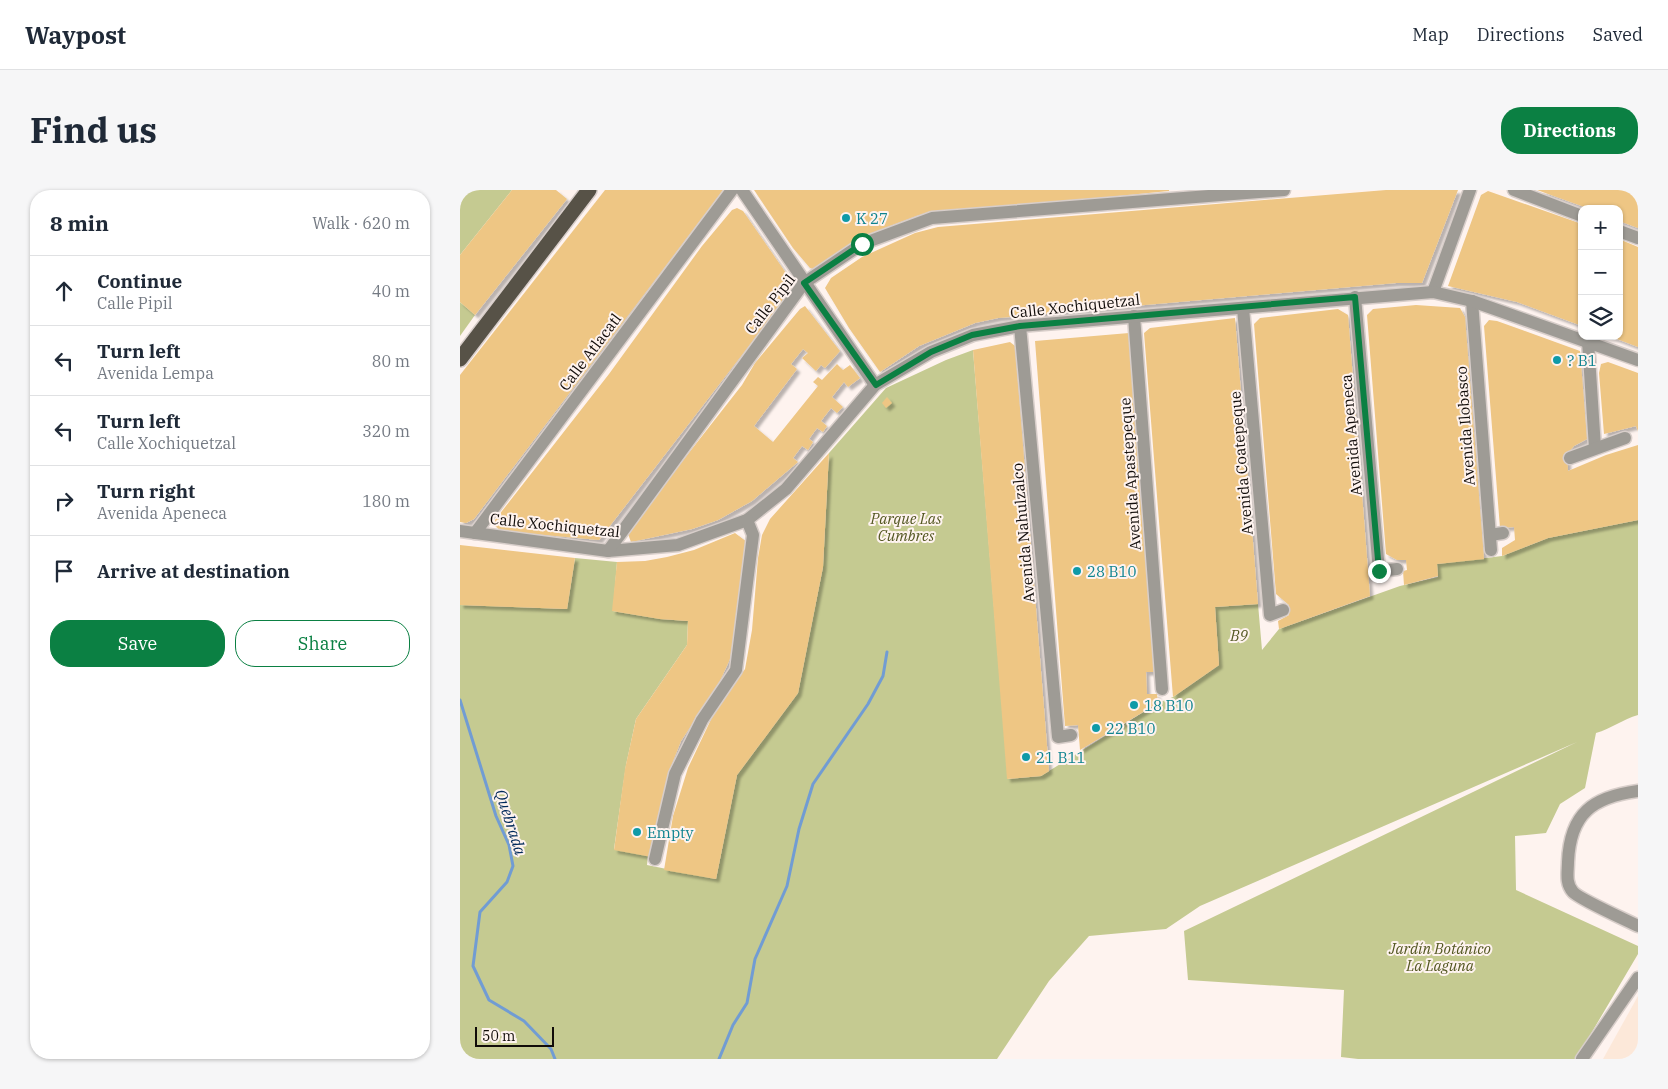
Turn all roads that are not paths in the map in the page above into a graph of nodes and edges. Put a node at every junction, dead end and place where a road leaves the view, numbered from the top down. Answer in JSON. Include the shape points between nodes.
{"nodes":[{"id":1,"x":589,"y":190,"type":"edge"},
{"id":2,"x":732,"y":190,"type":"edge"},
{"id":3,"x":742,"y":190,"type":"edge"},
{"id":4,"x":1284,"y":190,"type":"edge"},
{"id":5,"x":1470,"y":190,"type":"edge"},
{"id":6,"x":1514,"y":190,"type":"edge"},
{"id":7,"x":1578,"y":214,"type":"edge"},
{"id":8,"x":1623,"y":232,"type":"edge"},
{"id":9,"x":1638,"y":238,"type":"edge"},
{"id":10,"x":804,"y":283,"type":"junction"},
{"id":11,"x":1433,"y":292,"type":"junction"},
{"id":12,"x":1355,"y":297,"type":"junction"},
{"id":13,"x":1472,"y":301,"type":"junction"},
{"id":14,"x":1243,"y":308,"type":"junction"},
{"id":15,"x":1134,"y":316,"type":"junction"},
{"id":16,"x":1020,"y":326,"type":"junction"},
{"id":17,"x":1588,"y":341,"type":"junction"},
{"id":18,"x":460,"y":358,"type":"edge"},
{"id":19,"x":1638,"y":360,"type":"edge"},
{"id":20,"x":876,"y":385,"type":"junction"},
{"id":21,"x":1625,"y":438,"type":"dead end"},
{"id":22,"x":1595,"y":448,"type":"junction"},
{"id":23,"x":1570,"y":458,"type":"dead end"},
{"id":24,"x":747,"y":520,"type":"junction"},
{"id":25,"x":460,"y":531,"type":"edge"},
{"id":26,"x":475,"y":533,"type":"junction"},
{"id":27,"x":1503,"y":533,"type":"dead end"},
{"id":28,"x":1490,"y":535,"type":"junction"},
{"id":29,"x":1491,"y":550,"type":"dead end"},
{"id":30,"x":608,"y":551,"type":"junction"},
{"id":31,"x":1396,"y":569,"type":"dead end"},
{"id":32,"x":1283,"y":610,"type":"dead end"},
{"id":33,"x":1162,"y":689,"type":"dead end"},
{"id":34,"x":1065,"y":736,"type":"dead end"},
{"id":35,"x":1638,"y":791,"type":"edge"},
{"id":36,"x":656,"y":860,"type":"dead end"},
{"id":37,"x":1638,"y":926,"type":"edge"},
{"id":38,"x":1638,"y":978,"type":"edge"},
{"id":39,"x":1582,"y":1059,"type":"edge"}],
"edges":[{"from":1,"to":18,"type":"main road"},
{"from":2,"to":26,"type":"street","name":"Calle Atlacatl"},
{"from":3,"to":10,"type":"street"},
{"from":4,"to":10,"type":"street","name":"Calle Pipil","via":[[932,218],[862,244]]},
{"from":5,"to":11,"type":"street"},
{"from":6,"to":7,"type":"street"},
{"from":8,"to":9,"type":"street"},
{"from":10,"to":20,"type":"street"},
{"from":10,"to":30,"type":"street","name":"Calle Pipil"},
{"from":11,"to":12,"type":"street","name":"Calle Xochiquetzal"},
{"from":11,"to":13,"type":"street","name":"Calle Xochiquetzal"},
{"from":12,"to":14,"type":"street","name":"Calle Xochiquetzal"},
{"from":12,"to":31,"type":"street","name":"Avenida Apeneca","via":[[1379,571]]},
{"from":13,"to":17,"type":"street","name":"Calle Xochiquetzal"},
{"from":13,"to":28,"type":"street","name":"Avenida Ilobasco"},
{"from":14,"to":15,"type":"street","name":"Calle Xochiquetzal"},
{"from":14,"to":32,"type":"street","name":"Avenida Coatepeque","via":[[1270,615]]},
{"from":15,"to":16,"type":"street","name":"Calle Xochiquetzal"},
{"from":15,"to":33,"type":"street","name":"Avenida Apastepeque"},
{"from":16,"to":20,"type":"street","name":"Calle Xochiquetzal","via":[[972,335],[931,352]]},
{"from":16,"to":34,"type":"street","name":"Avenida Nahulzalco"},
{"from":17,"to":19,"type":"street","name":"Calle Xochiquetzal"},
{"from":17,"to":22,"type":"street"},
{"from":20,"to":24,"type":"street","name":"Calle Xochiquetzal","via":[[786,489]]},
{"from":21,"to":22,"type":"street"},
{"from":22,"to":23,"type":"street"},
{"from":24,"to":30,"type":"street","name":"Calle Xochiquetzal","via":[[678,545]]},
{"from":24,"to":36,"type":"street","via":[[754,535],[736,670],[702,720],[675,774]]},
{"from":25,"to":26,"type":"street","name":"Calle Xochiquetzal"},
{"from":26,"to":30,"type":"street","name":"Calle Xochiquetzal"},
{"from":27,"to":28,"type":"street"},
{"from":28,"to":29,"type":"street","name":"Avenida Ilobasco"},
{"from":35,"to":37,"type":"street","via":[[1605,797],[1580,816],[1568,858],[1567,881],[1573,893]]},
{"from":38,"to":39,"type":"street"}]}
